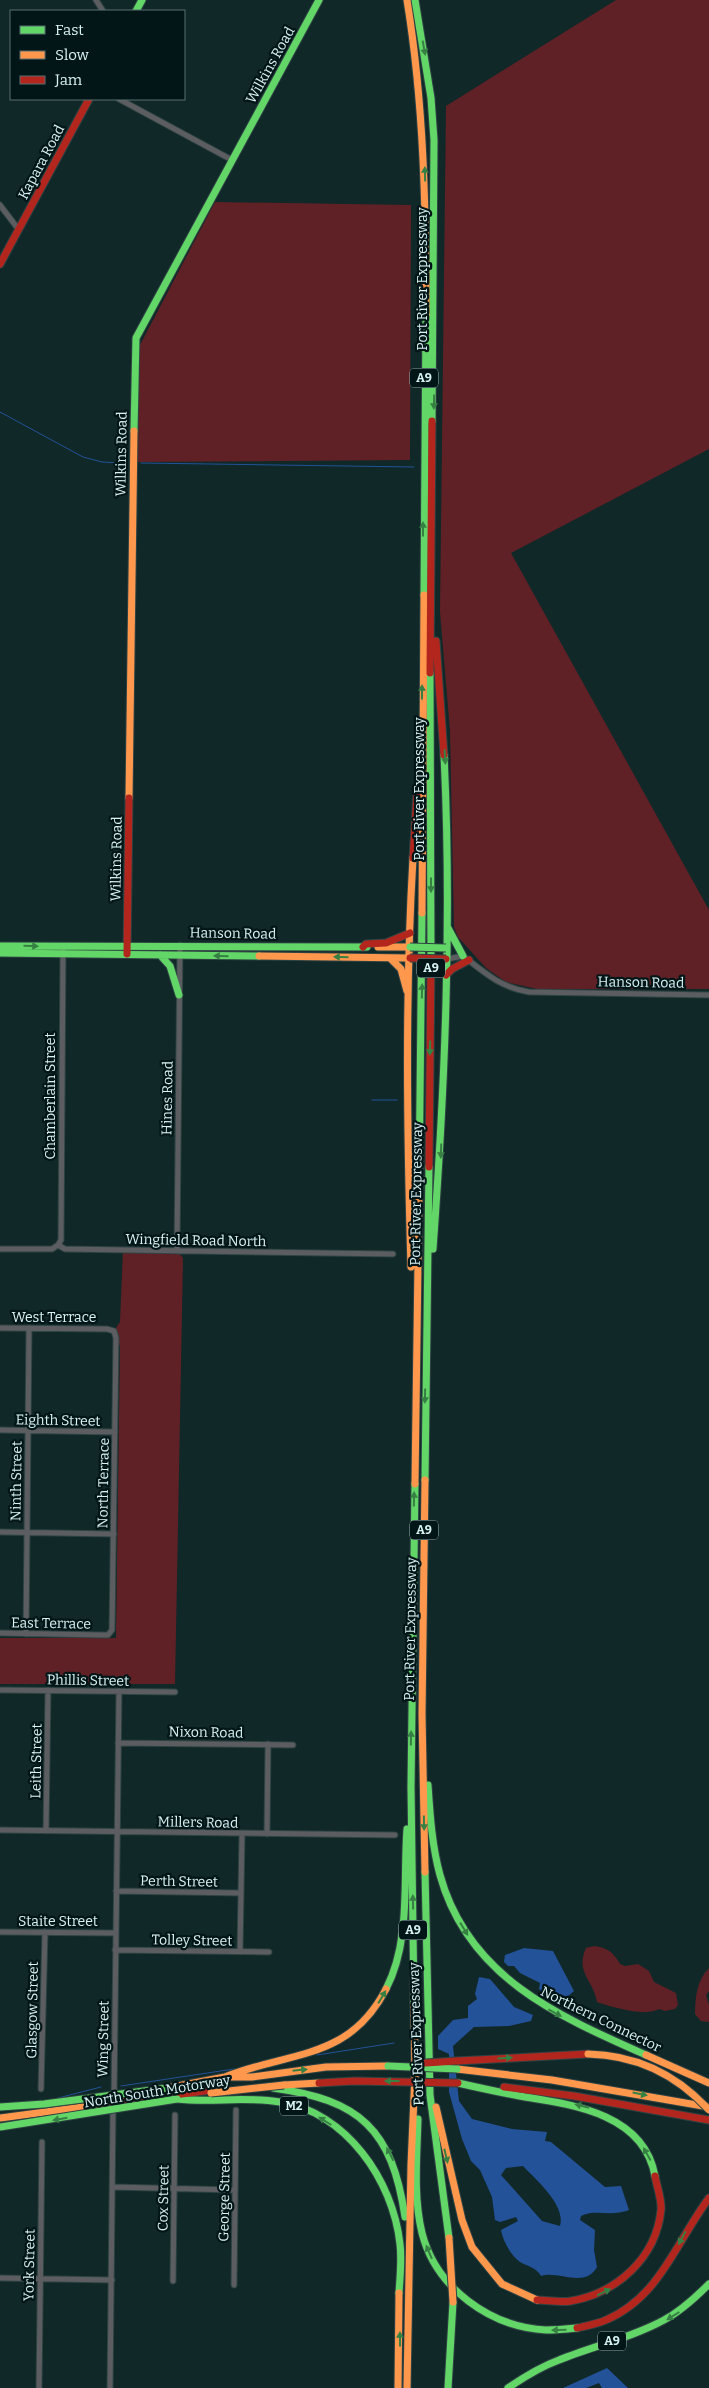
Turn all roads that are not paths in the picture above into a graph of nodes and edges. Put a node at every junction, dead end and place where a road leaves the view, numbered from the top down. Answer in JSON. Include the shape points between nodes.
{"nodes":[{"id":1,"x":319,"y":0,"type":"edge"},
{"id":2,"x":407,"y":0,"type":"edge"},
{"id":3,"x":415,"y":0,"type":"edge"},
{"id":4,"x":88,"y":100,"type":"edge"},
{"id":5,"x":121,"y":100,"type":"edge"},
{"id":6,"x":232,"y":160,"type":"junction"},
{"id":7,"x":0,"y":205,"type":"edge"},
{"id":8,"x":19,"y":230,"type":"junction"},
{"id":9,"x":0,"y":264,"type":"edge"},
{"id":10,"x":430,"y":587,"type":"junction"},
{"id":11,"x":422,"y":758,"type":"junction"},
{"id":12,"x":446,"y":926,"type":"junction"},
{"id":13,"x":410,"y":933,"type":"junction"},
{"id":14,"x":128,"y":945,"type":"junction"},
{"id":15,"x":180,"y":945,"type":"junction"},
{"id":16,"x":0,"y":946,"type":"edge"},
{"id":17,"x":63,"y":946,"type":"junction"},
{"id":18,"x":410,"y":947,"type":"junction"},
{"id":19,"x":363,"y":948,"type":"junction"},
{"id":20,"x":446,"y":948,"type":"junction"},
{"id":21,"x":0,"y":953,"type":"edge"},
{"id":22,"x":62,"y":954,"type":"junction"},
{"id":23,"x":127,"y":954,"type":"junction"},
{"id":24,"x":160,"y":955,"type":"junction"},
{"id":25,"x":180,"y":955,"type":"junction"},
{"id":26,"x":390,"y":958,"type":"junction"},
{"id":27,"x":410,"y":958,"type":"junction"},
{"id":28,"x":466,"y":958,"type":"junction"},
{"id":29,"x":446,"y":959,"type":"junction"},
{"id":30,"x":446,"y":975,"type":"junction"},
{"id":31,"x":180,"y":995,"type":"junction"},
{"id":32,"x":709,"y":995,"type":"edge"},
{"id":33,"x":410,"y":1004,"type":"junction"},
{"id":34,"x":58,"y":1245,"type":"junction"},
{"id":35,"x":0,"y":1249,"type":"edge"},
{"id":36,"x":177,"y":1251,"type":"junction"},
{"id":37,"x":393,"y":1254,"type":"dead end"},
{"id":38,"x":0,"y":1328,"type":"edge"},
{"id":39,"x":29,"y":1328,"type":"junction"},
{"id":40,"x":107,"y":1329,"type":"joint"},
{"id":41,"x":415,"y":1340,"type":"junction"},
{"id":42,"x":426,"y":1347,"type":"junction"},
{"id":43,"x":0,"y":1430,"type":"edge"},
{"id":44,"x":28,"y":1431,"type":"junction"},
{"id":45,"x":115,"y":1432,"type":"junction"},
{"id":46,"x":0,"y":1532,"type":"edge"},
{"id":47,"x":27,"y":1532,"type":"junction"},
{"id":48,"x":114,"y":1534,"type":"junction"},
{"id":49,"x":0,"y":1633,"type":"edge"},
{"id":50,"x":26,"y":1634,"type":"junction"},
{"id":51,"x":102,"y":1635,"type":"joint"},
{"id":52,"x":0,"y":1690,"type":"edge"},
{"id":53,"x":48,"y":1690,"type":"junction"},
{"id":54,"x":119,"y":1691,"type":"junction"},
{"id":55,"x":175,"y":1692,"type":"dead end"},
{"id":56,"x":422,"y":1739,"type":"junction"},
{"id":57,"x":118,"y":1743,"type":"junction"},
{"id":58,"x":268,"y":1744,"type":"junction"},
{"id":59,"x":293,"y":1745,"type":"dead end"},
{"id":60,"x":411,"y":1787,"type":"junction"},
{"id":61,"x":0,"y":1830,"type":"edge"},
{"id":62,"x":46,"y":1831,"type":"junction"},
{"id":63,"x":117,"y":1832,"type":"junction"},
{"id":64,"x":242,"y":1834,"type":"junction"},
{"id":65,"x":267,"y":1834,"type":"junction"},
{"id":66,"x":395,"y":1836,"type":"dead end"},
{"id":67,"x":116,"y":1891,"type":"junction"},
{"id":68,"x":241,"y":1893,"type":"junction"},
{"id":69,"x":0,"y":1932,"type":"edge"},
{"id":70,"x":45,"y":1932,"type":"junction"},
{"id":71,"x":115,"y":1933,"type":"junction"},
{"id":72,"x":115,"y":1950,"type":"junction"},
{"id":73,"x":240,"y":1952,"type":"junction"},
{"id":74,"x":269,"y":1952,"type":"dead end"},
{"id":75,"x":388,"y":2066,"type":"junction"},
{"id":76,"x":415,"y":2074,"type":"junction"},
{"id":77,"x":430,"y":2074,"type":"junction"},
{"id":78,"x":225,"y":2077,"type":"junction"},
{"id":79,"x":458,"y":2083,"type":"junction"},
{"id":80,"x":709,"y":2083,"type":"edge"},
{"id":81,"x":41,"y":2089,"type":"dead end"},
{"id":82,"x":177,"y":2099,"type":"junction"},
{"id":83,"x":114,"y":2103,"type":"junction"},
{"id":84,"x":0,"y":2107,"type":"edge"},
{"id":85,"x":709,"y":2108,"type":"edge"},
{"id":86,"x":236,"y":2110,"type":"dead end"},
{"id":87,"x":175,"y":2115,"type":"dead end"},
{"id":88,"x":0,"y":2118,"type":"edge"},
{"id":89,"x":709,"y":2120,"type":"edge"},
{"id":90,"x":0,"y":2127,"type":"edge"},
{"id":91,"x":42,"y":2142,"type":"dead end"},
{"id":92,"x":113,"y":2187,"type":"junction"},
{"id":93,"x":174,"y":2189,"type":"junction"},
{"id":94,"x":235,"y":2190,"type":"junction"},
{"id":95,"x":709,"y":2198,"type":"edge"},
{"id":96,"x":409,"y":2270,"type":"junction"},
{"id":97,"x":0,"y":2278,"type":"edge"},
{"id":98,"x":39,"y":2279,"type":"junction"},
{"id":99,"x":112,"y":2280,"type":"junction"},
{"id":100,"x":173,"y":2281,"type":"dead end"},
{"id":101,"x":709,"y":2284,"type":"edge"},
{"id":102,"x":234,"y":2285,"type":"dead end"},
{"id":103,"x":39,"y":2388,"type":"edge"},
{"id":104,"x":110,"y":2388,"type":"edge"},
{"id":105,"x":398,"y":2388,"type":"edge"},
{"id":106,"x":407,"y":2388,"type":"edge"},
{"id":107,"x":448,"y":2388,"type":"edge"},
{"id":108,"x":508,"y":2388,"type":"edge"}],
"edges":[{"from":1,"to":6,"type":"main road","name":"Wilkins Road"},
{"from":11,"to":2,"type":"main road","name":"Port River Expressway","number":"A9","one_way":true,"via":[[426,222],[424,136]]},
{"from":3,"to":10,"type":"main road","name":"Port River Expressway","number":"A9","one_way":true,"via":[[426,59],[434,140]]},
{"from":4,"to":8,"type":"main road","name":"Kapara Road"},
{"from":5,"to":6,"type":"street"},
{"from":6,"to":14,"type":"main road","name":"Wilkins Road","via":[[141,328],[134,348]]},
{"from":7,"to":8,"type":"street"},
{"from":8,"to":9,"type":"main road","name":"Kapara Road"},
{"from":10,"to":12,"type":"main road","one_way":true,"via":[[446,777]]},
{"from":10,"to":42,"type":"main road","name":"Port River Expressway","number":"A9","one_way":true,"via":[[431,934]]},
{"from":11,"to":13,"type":"main road","via":[[418,771],[411,870]]},
{"from":41,"to":11,"type":"main road","name":"Port River Expressway","number":"A9","one_way":true,"via":[[422,966]]},
{"from":12,"to":20,"type":"main road"},
{"from":12,"to":28,"type":"main road"},
{"from":13,"to":18,"type":"main road"},
{"from":13,"to":19,"type":"main road","via":[[386,943],[366,944]]},
{"from":14,"to":15,"type":"main road","name":"Hanson Road"},
{"from":14,"to":17,"type":"main road","name":"Hanson Road"},
{"from":14,"to":23,"type":"main road","name":"Wilkins Road"},
{"from":15,"to":19,"type":"main road","name":"Hanson Road"},
{"from":15,"to":25,"type":"street","name":"Hines Road"},
{"from":16,"to":17,"type":"main road","name":"Hanson Road","one_way":true},
{"from":17,"to":22,"type":"street","name":"Chamberlain Street"},
{"from":18,"to":19,"type":"main road","name":"Hanson Road"},
{"from":18,"to":20,"type":"main road","name":"Hanson Road","bridge":true},
{"from":18,"to":27,"type":"main road"},
{"from":20,"to":28,"type":"street","name":"Hanson Road","via":[[456,950]]},
{"from":20,"to":29,"type":"main road"},
{"from":21,"to":22,"type":"main road","name":"Hanson Road"},
{"from":22,"to":23,"type":"main road","name":"Hanson Road"},
{"from":22,"to":34,"type":"street","name":"Chamberlain Street","via":[[61,1240]]},
{"from":23,"to":24,"type":"main road","name":"Hanson Road"},
{"from":24,"to":25,"type":"main road","name":"Hanson Road"},
{"from":24,"to":31,"type":"main road","via":[[170,966]]},
{"from":26,"to":25,"type":"main road","name":"Hanson Road","one_way":true},
{"from":25,"to":31,"type":"street","name":"Hines Road"},
{"from":26,"to":27,"type":"main road","name":"Hanson Road"},
{"from":26,"to":33,"type":"main road","via":[[402,969]]},
{"from":27,"to":29,"type":"main road","name":"Hanson Road","bridge":true},
{"from":27,"to":33,"type":"main road"},
{"from":28,"to":29,"type":"street","name":"Hanson Road"},
{"from":28,"to":30,"type":"main road"},
{"from":28,"to":32,"type":"street","name":"Hanson Road","via":[[507,987],[529,992]]},
{"from":29,"to":30,"type":"main road"},
{"from":30,"to":42,"type":"main road","one_way":true,"via":[[440,1173]]},
{"from":31,"to":36,"type":"street","name":"Hines Road"},
{"from":33,"to":41,"type":"main road","via":[[408,1168]]},
{"from":34,"to":35,"type":"street","name":"Wingfield Road North","via":[[52,1249]]},
{"from":34,"to":36,"type":"street","name":"Wingfield Road North","via":[[65,1250]]},
{"from":36,"to":37,"type":"street","name":"Wingfield Road North"},
{"from":38,"to":39,"type":"street","name":"West Terrace"},
{"from":39,"to":40,"type":"street","name":"West Terrace"},
{"from":39,"to":44,"type":"street","name":"Ninth Street"},
{"from":40,"to":45,"type":"street","name":"North Terrace","via":[[114,1331],[116,1338]]},
{"from":60,"to":41,"type":"main road","name":"Port River Expressway","number":"A9","one_way":true},
{"from":42,"to":56,"type":"main road","name":"Port River Expressway","number":"A9","one_way":true},
{"from":43,"to":44,"type":"street","name":"Eighth Street"},
{"from":44,"to":45,"type":"street","name":"Eighth Street"},
{"from":44,"to":47,"type":"street","name":"Ninth Street"},
{"from":45,"to":48,"type":"street","name":"North Terrace"},
{"from":46,"to":47,"type":"street"},
{"from":47,"to":48,"type":"street"},
{"from":47,"to":50,"type":"street","name":"Ninth Street"},
{"from":48,"to":51,"type":"street","name":"North Terrace","via":[[112,1630]]},
{"from":49,"to":50,"type":"street","name":"East Terrace"},
{"from":50,"to":51,"type":"street","name":"East Terrace"},
{"from":52,"to":53,"type":"street","name":"Phillis Street"},
{"from":53,"to":54,"type":"street","name":"Phillis Street"},
{"from":53,"to":62,"type":"street","name":"Leith Street"},
{"from":54,"to":55,"type":"street","name":"Phillis Street"},
{"from":54,"to":57,"type":"street","name":"Wing Street"},
{"from":56,"to":77,"type":"main road","name":"Port River Expressway","number":"A9","one_way":true},
{"from":56,"to":80,"type":"main road","name":"Northern Connector","one_way":true,"via":[[435,1850],[443,1886],[457,1917],[490,1964],[514,1986],[569,2020]]},
{"from":57,"to":58,"type":"street","name":"Nixon Road"},
{"from":57,"to":63,"type":"street","name":"Wing Street"},
{"from":58,"to":59,"type":"street","name":"Nixon Road"},
{"from":58,"to":65,"type":"street"},
{"from":76,"to":60,"type":"main road","name":"Port River Expressway","number":"A9","one_way":true},
{"from":78,"to":60,"type":"main road","one_way":true,"via":[[245,2068],[322,2050],[367,2017],[384,1994],[401,1952],[405,1843]]},
{"from":61,"to":62,"type":"street","name":"Millers Road"},
{"from":62,"to":63,"type":"street","name":"Millers Road"},
{"from":63,"to":64,"type":"street","name":"Millers Road"},
{"from":63,"to":67,"type":"street","name":"Wing Street"},
{"from":64,"to":65,"type":"street","name":"Millers Road"},
{"from":64,"to":68,"type":"street"},
{"from":65,"to":66,"type":"street","name":"Millers Road"},
{"from":67,"to":68,"type":"street","name":"Perth Street"},
{"from":67,"to":71,"type":"street","name":"Wing Street"},
{"from":68,"to":73,"type":"street"},
{"from":69,"to":70,"type":"street","name":"Staite Street"},
{"from":70,"to":71,"type":"street","name":"Staite Street"},
{"from":70,"to":81,"type":"street","name":"Glasgow Street"},
{"from":71,"to":72,"type":"street","name":"Wing Street"},
{"from":72,"to":73,"type":"street","name":"Tolley Street"},
{"from":72,"to":83,"type":"street","name":"Wing Street"},
{"from":73,"to":74,"type":"street","name":"Tolley Street"},
{"from":78,"to":75,"type":"main road","name":"North South Motorway","one_way":true,"via":[[252,2077],[319,2068]]},
{"from":75,"to":85,"type":"main road","one_way":true,"bridge":true,"via":[[506,2073],[588,2084]]},
{"from":75,"to":85,"type":"main road","one_way":true,"bridge":true,"via":[[588,2054],[612,2056],[666,2073],[686,2086]]},
{"from":95,"to":76,"type":"main road","one_way":true,"via":[[692,2220],[662,2273],[645,2294],[621,2313],[596,2324],[573,2329],[529,2328],[501,2322],[454,2291],[426,2246],[418,2200]]},
{"from":76,"to":96,"type":"main road","name":"Port River Expressway","number":"A9"},
{"from":77,"to":79,"type":"main road","one_way":true,"via":[[466,2234],[475,2253],[492,2274],[527,2297],[555,2302],[583,2300],[598,2295],[628,2276],[649,2249],[661,2208],[657,2176],[637,2139],[608,2116],[584,2106]]},
{"from":77,"to":107,"type":"main road","name":"Port River Expressway","number":"A9","bridge":true,"via":[[453,2302]]},
{"from":78,"to":84,"type":"main road","name":"North South Motorway","bridge":true,"via":[[130,2093]]},
{"from":79,"to":82,"type":"main road","name":"North South Motorway","number":"M2","one_way":true,"bridge":true,"via":[[319,2083]]},
{"from":79,"to":89,"type":"main road","number":"M2","via":[[546,2092]]},
{"from":82,"to":90,"type":"main road","name":"North South Motorway","number":"M2","one_way":true,"bridge":true},
{"from":105,"to":82,"type":"main road","number":"M2","one_way":true,"via":[[400,2244],[394,2210],[382,2181],[361,2150],[342,2132],[297,2107],[254,2098],[192,2102]]},
{"from":83,"to":88,"type":"main road"},
{"from":83,"to":92,"type":"street","name":"Wing Street"},
{"from":96,"to":83,"type":"main road","one_way":true,"via":[[403,2197],[394,2163],[385,2144],[370,2127],[340,2104],[317,2095],[259,2087],[198,2090]]},
{"from":86,"to":94,"type":"street","name":"George Street"},
{"from":87,"to":93,"type":"street","name":"Cox Street"},
{"from":91,"to":98,"type":"street","name":"York Street"},
{"from":92,"to":93,"type":"street"},
{"from":92,"to":99,"type":"street","name":"Wing Street"},
{"from":93,"to":94,"type":"street"},
{"from":93,"to":100,"type":"street","name":"Cox Street"},
{"from":94,"to":102,"type":"street","name":"George Street"},
{"from":96,"to":106,"type":"main road","number":"A9"},
{"from":97,"to":98,"type":"street"},
{"from":98,"to":99,"type":"street"},
{"from":98,"to":103,"type":"street","name":"York Street"},
{"from":99,"to":104,"type":"street","name":"Wing Street"},
{"from":101,"to":108,"type":"main road","number":"A9","one_way":true,"via":[[689,2305],[668,2319],[551,2363]]}]}
